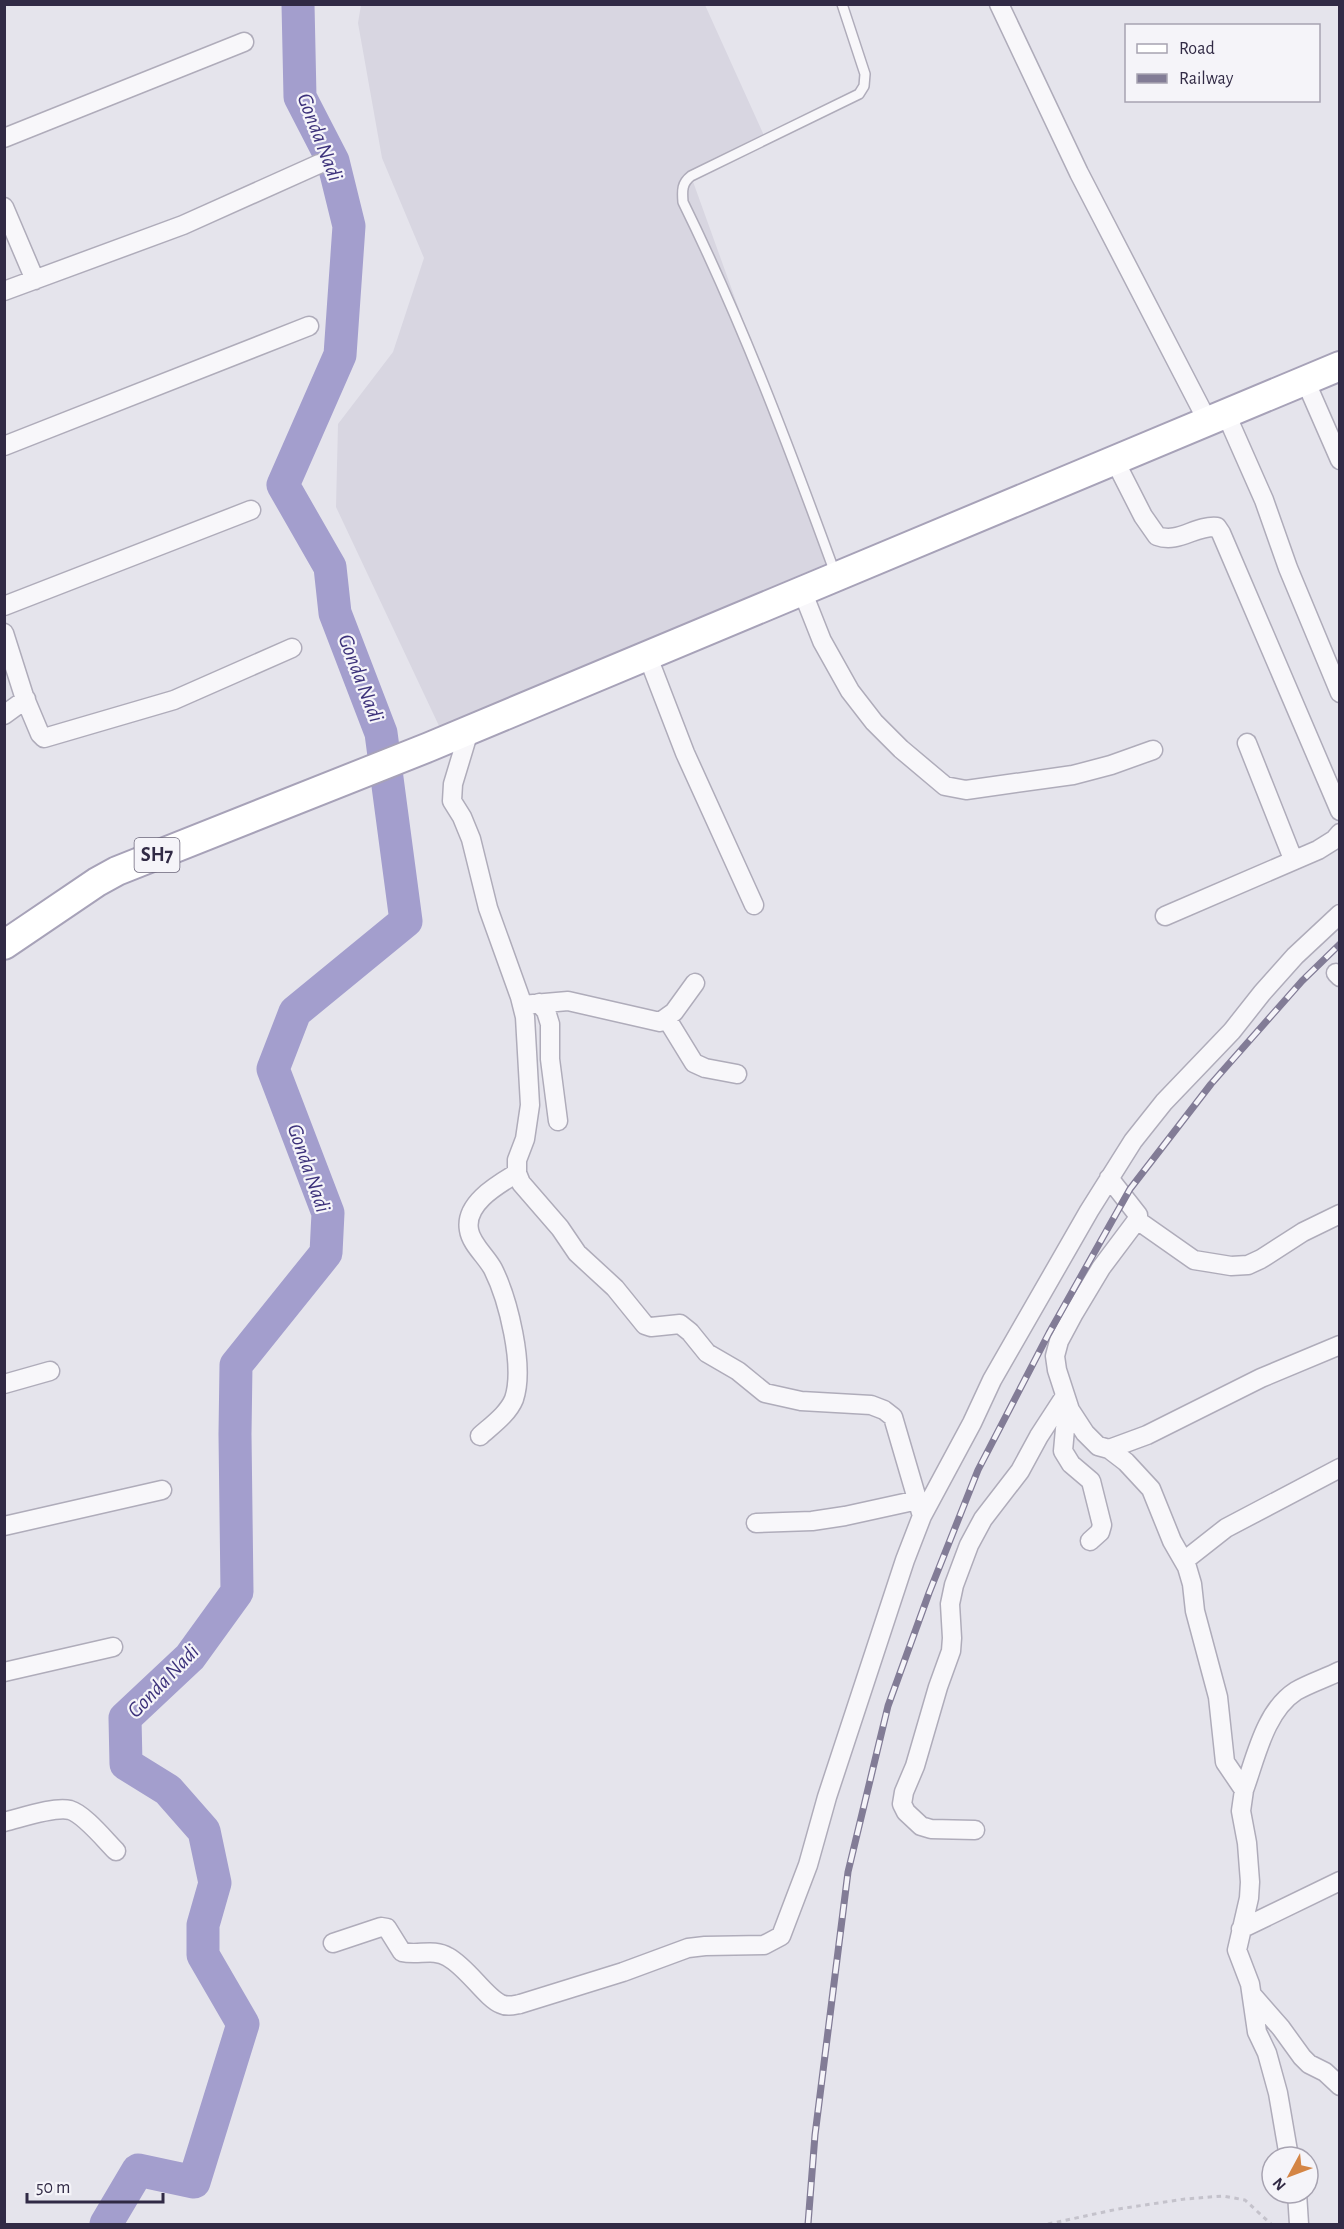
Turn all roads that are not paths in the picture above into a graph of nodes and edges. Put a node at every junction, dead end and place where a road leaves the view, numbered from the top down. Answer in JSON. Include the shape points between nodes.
{"nodes":[{"id":1,"x":842,"y":4,"type":"edge"},
{"id":2,"x":999,"y":4,"type":"edge"},
{"id":3,"x":244,"y":42,"type":"dead end"},
{"id":4,"x":4,"y":138,"type":"edge"},
{"id":5,"x":319,"y":164,"type":"dead end"},
{"id":6,"x":4,"y":207,"type":"edge"},
{"id":7,"x":35,"y":280,"type":"junction"},
{"id":8,"x":4,"y":291,"type":"edge"},
{"id":9,"x":309,"y":326,"type":"dead end"},
{"id":10,"x":1340,"y":366,"type":"edge"},
{"id":11,"x":1305,"y":380,"type":"junction"},
{"id":12,"x":1217,"y":418,"type":"junction"},
{"id":13,"x":4,"y":446,"type":"edge"},
{"id":14,"x":1115,"y":460,"type":"junction"},
{"id":15,"x":1340,"y":460,"type":"edge"},
{"id":16,"x":251,"y":510,"type":"dead end"},
{"id":17,"x":836,"y":578,"type":"junction"},
{"id":18,"x":803,"y":593,"type":"junction"},
{"id":19,"x":4,"y":606,"type":"edge"},
{"id":20,"x":4,"y":633,"type":"edge"},
{"id":21,"x":292,"y":648,"type":"dead end"},
{"id":22,"x":648,"y":657,"type":"junction"},
{"id":23,"x":1340,"y":693,"type":"edge"},
{"id":24,"x":26,"y":699,"type":"junction"},
{"id":25,"x":4,"y":715,"type":"edge"},
{"id":26,"x":469,"y":731,"type":"junction"},
{"id":27,"x":1247,"y":743,"type":"dead end"},
{"id":28,"x":1153,"y":750,"type":"dead end"},
{"id":29,"x":1340,"y":811,"type":"edge"},
{"id":30,"x":1340,"y":833,"type":"edge"},
{"id":31,"x":1293,"y":859,"type":"junction"},
{"id":32,"x":754,"y":905,"type":"dead end"},
{"id":33,"x":1340,"y":914,"type":"edge"},
{"id":34,"x":1165,"y":916,"type":"dead end"},
{"id":35,"x":4,"y":945,"type":"edge"},
{"id":36,"x":694,"y":983,"type":"dead end"},
{"id":37,"x":530,"y":1004,"type":"junction"},
{"id":38,"x":667,"y":1019,"type":"junction"},
{"id":39,"x":737,"y":1074,"type":"dead end"},
{"id":40,"x":558,"y":1121,"type":"dead end"},
{"id":41,"x":517,"y":1173,"type":"junction"},
{"id":42,"x":1109,"y":1178,"type":"junction"},
{"id":43,"x":1340,"y":1214,"type":"edge"},
{"id":44,"x":1137,"y":1220,"type":"junction"},
{"id":45,"x":1340,"y":1345,"type":"edge"},
{"id":46,"x":50,"y":1371,"type":"dead end"},
{"id":47,"x":4,"y":1384,"type":"edge"},
{"id":48,"x":1067,"y":1403,"type":"junction"},
{"id":49,"x":480,"y":1436,"type":"dead end"},
{"id":50,"x":1109,"y":1449,"type":"junction"},
{"id":51,"x":1340,"y":1468,"type":"edge"},
{"id":52,"x":162,"y":1490,"type":"dead end"},
{"id":53,"x":920,"y":1508,"type":"junction"},
{"id":54,"x":756,"y":1523,"type":"dead end"},
{"id":55,"x":4,"y":1526,"type":"edge"},
{"id":56,"x":1090,"y":1541,"type":"dead end"},
{"id":57,"x":1184,"y":1561,"type":"junction"},
{"id":58,"x":113,"y":1647,"type":"dead end"},
{"id":59,"x":1340,"y":1671,"type":"edge"},
{"id":60,"x":4,"y":1672,"type":"edge"},
{"id":61,"x":1244,"y":1790,"type":"junction"},
{"id":62,"x":4,"y":1822,"type":"edge"},
{"id":63,"x":975,"y":1830,"type":"dead end"},
{"id":64,"x":116,"y":1851,"type":"dead end"},
{"id":65,"x":1340,"y":1881,"type":"edge"},
{"id":66,"x":1241,"y":1929,"type":"junction"},
{"id":67,"x":333,"y":1943,"type":"dead end"},
{"id":68,"x":1253,"y":1996,"type":"junction"},
{"id":69,"x":1340,"y":2086,"type":"edge"},
{"id":70,"x":1286,"y":2145,"type":"edge"},
{"id":71,"x":1298,"y":2205,"type":"edge"},
{"id":72,"x":1299,"y":2224,"type":"edge"}],
"edges":[{"from":1,"to":17,"type":"lane","via":[[865,74],[859,94],[691,176],[682,192],[782,431]]},
{"from":2,"to":12,"type":"street","via":[[1079,173]]},
{"from":3,"to":4,"type":"street"},
{"from":5,"to":7,"type":"street","via":[[183,225]]},
{"from":6,"to":7,"type":"street"},
{"from":7,"to":8,"type":"street"},
{"from":9,"to":13,"type":"street"},
{"from":10,"to":11,"type":"main road"},
{"from":11,"to":12,"type":"main road"},
{"from":11,"to":15,"type":"street"},
{"from":12,"to":14,"type":"main road"},
{"from":12,"to":23,"type":"street","via":[[1264,500]]},
{"from":14,"to":17,"type":"main road"},
{"from":14,"to":29,"type":"street","via":[[1157,536],[1172,539],[1209,526],[1217,527]]},
{"from":16,"to":19,"type":"street"},
{"from":17,"to":18,"type":"main road"},
{"from":18,"to":22,"type":"main road"},
{"from":18,"to":28,"type":"street","via":[[822,641],[850,691],[901,749],[945,786],[966,790],[1073,775]]},
{"from":20,"to":24,"type":"street"},
{"from":21,"to":24,"type":"street","via":[[174,700],[52,737],[40,734]]},
{"from":22,"to":26,"type":"main road"},
{"from":22,"to":32,"type":"street","via":[[685,753]]},
{"from":24,"to":25,"type":"street"},
{"from":26,"to":35,"type":"main road","number":"SH7","via":[[117,871]]},
{"from":26,"to":37,"type":"street","via":[[453,784],[453,801],[471,839],[488,908]]},
{"from":27,"to":31,"type":"street"},
{"from":30,"to":31,"type":"street","via":[[1318,850]]},
{"from":31,"to":34,"type":"street"},
{"from":33,"to":42,"type":"street","via":[[1295,956],[1232,1031],[1164,1102]]},
{"from":36,"to":38,"type":"street"},
{"from":37,"to":38,"type":"street","via":[[568,1001],[660,1022]]},
{"from":37,"to":40,"type":"street","via":[[546,1011],[550,1024]]},
{"from":37,"to":41,"type":"street","via":[[525,1017],[530,1105]]},
{"from":38,"to":39,"type":"street","via":[[694,1063]]},
{"from":41,"to":49,"type":"street","via":[[481,1198],[469,1222],[473,1240],[493,1269],[504,1300],[518,1368],[509,1408]]},
{"from":41,"to":53,"type":"street","via":[[577,1253],[605,1277],[645,1325],[680,1324],[707,1353],[765,1393],[801,1401],[871,1405],[893,1417]]},
{"from":42,"to":44,"type":"street","via":[[1138,1215]]},
{"from":42,"to":53,"type":"street"},
{"from":43,"to":44,"type":"street","via":[[1261,1259],[1231,1266],[1194,1260]]},
{"from":44,"to":48,"type":"street","via":[[1101,1268],[1059,1341],[1055,1356]]},
{"from":45,"to":50,"type":"street"},
{"from":46,"to":47,"type":"street"},
{"from":48,"to":50,"type":"street","via":[[1091,1441]]},
{"from":48,"to":56,"type":"street","via":[[1063,1451],[1071,1464],[1091,1481],[1102,1526]]},
{"from":48,"to":63,"type":"street","via":[[1039,1437],[969,1545],[950,1604],[951,1651],[904,1792],[902,1804],[906,1812],[921,1826]]},
{"from":50,"to":57,"type":"street","via":[[1151,1489]]},
{"from":51,"to":57,"type":"street","via":[[1226,1528]]},
{"from":52,"to":55,"type":"street"},
{"from":53,"to":54,"type":"street","via":[[812,1521]]},
{"from":53,"to":67,"type":"street","via":[[804,1875],[781,1936],[764,1944],[688,1948],[623,1972],[520,2004],[505,2005],[493,1999],[449,1958],[439,1953],[402,1952],[387,1928]]},
{"from":57,"to":61,"type":"street","via":[[1218,1697],[1225,1762]]},
{"from":58,"to":60,"type":"street"},
{"from":59,"to":61,"type":"street","via":[[1296,1691],[1271,1718]]},
{"from":61,"to":66,"type":"street","via":[[1241,1811],[1250,1882]]},
{"from":62,"to":64,"type":"street","via":[[58,1809],[71,1810]]},
{"from":65,"to":66,"type":"street"},
{"from":66,"to":68,"type":"street","via":[[1237,1950]]},
{"from":68,"to":69,"type":"street","via":[[1302,2057]]},
{"from":68,"to":70,"type":"street","via":[[1257,2032],[1278,2093]]},
{"from":71,"to":72,"type":"street"}]}
